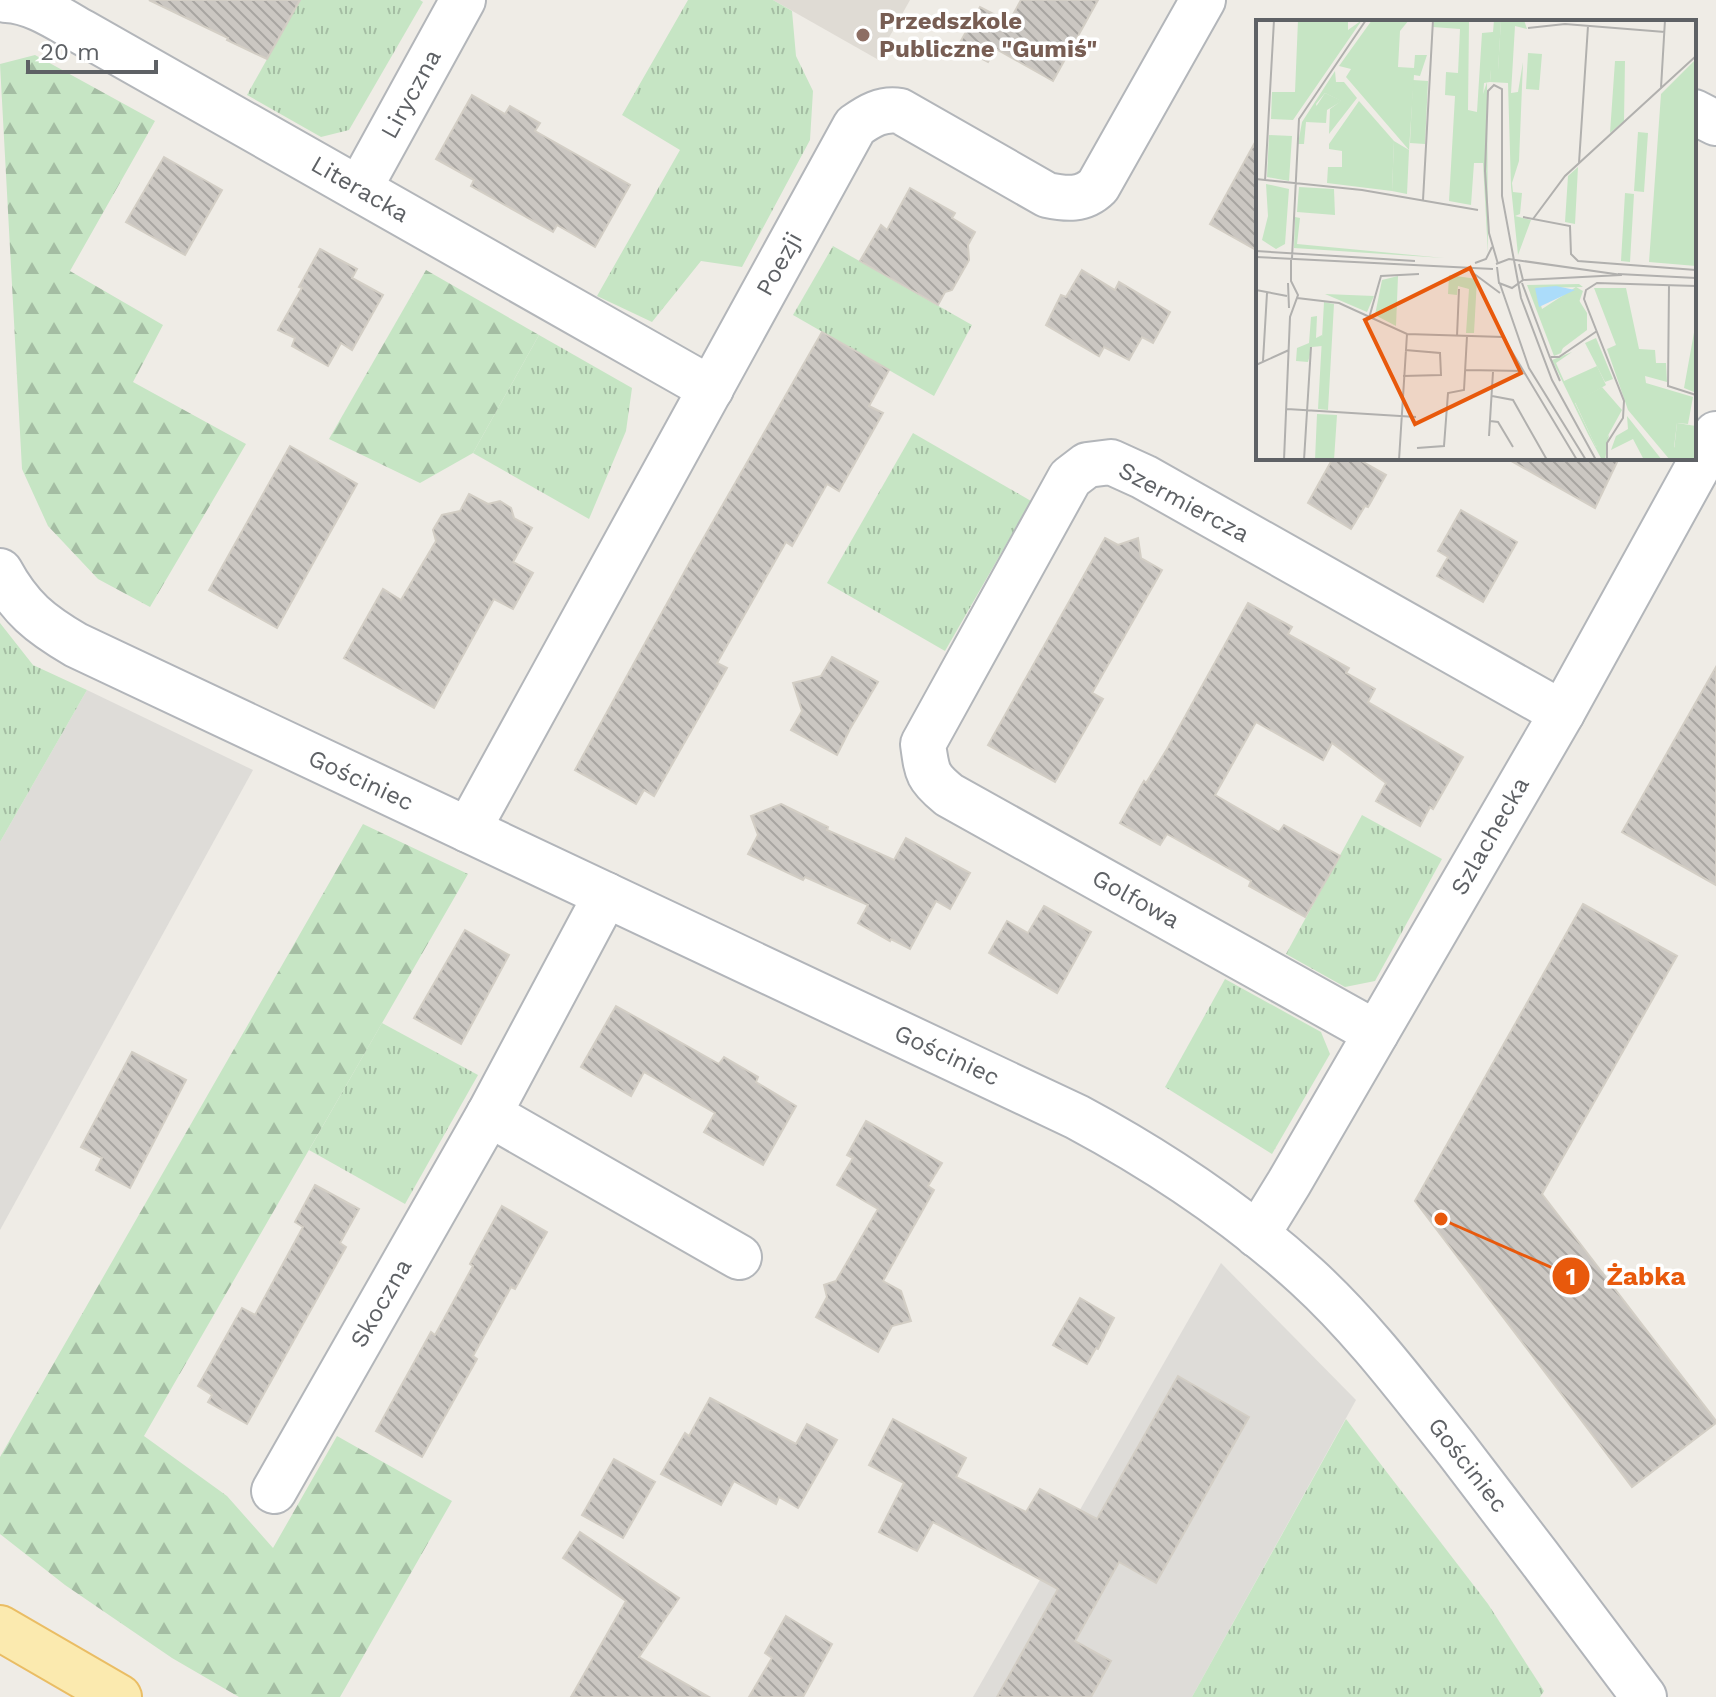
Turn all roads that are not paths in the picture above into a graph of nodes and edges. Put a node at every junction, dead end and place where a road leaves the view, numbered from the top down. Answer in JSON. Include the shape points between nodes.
{"nodes":[{"id":1,"x":6,"y":0,"type":"edge"},
{"id":2,"x":463,"y":0,"type":"edge"},
{"id":3,"x":1203,"y":0,"type":"edge"},
{"id":4,"x":1696,"y":113,"type":"edge"},
{"id":5,"x":1716,"y":123,"type":"edge"},
{"id":6,"x":359,"y":189,"type":"junction"},
{"id":7,"x":711,"y":389,"type":"junction"},
{"id":8,"x":1716,"y":434,"type":"edge"},
{"id":9,"x":0,"y":571,"type":"edge"},
{"id":10,"x":1562,"y":713,"type":"junction"},
{"id":11,"x":923,"y":744,"type":"joint"},
{"id":12,"x":468,"y":830,"type":"junction"},
{"id":13,"x":606,"y":895,"type":"junction"},
{"id":14,"x":1376,"y":1033,"type":"junction"},
{"id":15,"x":489,"y":1114,"type":"junction"},
{"id":16,"x":1257,"y":1235,"type":"junction"},
{"id":17,"x":739,"y":1257,"type":"dead end"},
{"id":18,"x":274,"y":1491,"type":"dead end"},
{"id":19,"x":0,"y":1628,"type":"edge"},
{"id":20,"x":1641,"y":1696,"type":"edge"},
{"id":21,"x":119,"y":1697,"type":"edge"}],
"edges":[{"from":1,"to":6,"type":"street","name":"Literacka","via":[[44,11]]},
{"from":2,"to":6,"type":"street","name":"Liryczna"},
{"from":3,"to":7,"type":"street","name":"Poezji","via":[[1098,186],[1080,197],[1047,195],[900,111],[882,111],[855,126]]},
{"from":4,"to":5,"type":"street"},
{"from":6,"to":7,"type":"street","name":"Literacka"},
{"from":7,"to":12,"type":"street","name":"Poezji"},
{"from":8,"to":10,"type":"street","name":"Szlachecka"},
{"from":9,"to":12,"type":"street","name":"Gościniec","via":[[45,627],[76,645]]},
{"from":10,"to":11,"type":"street","name":"Szermiercza","via":[[1111,462],[1087,465],[1070,478]]},
{"from":10,"to":14,"type":"street","name":"Szlachecka"},
{"from":11,"to":14,"type":"street","name":"Golfowa","via":[[931,780],[949,795]]},
{"from":12,"to":13,"type":"street","name":"Gościniec"},
{"from":13,"to":15,"type":"street","name":"Skoczna"},
{"from":13,"to":16,"type":"street","name":"Gościniec","via":[[1077,1117],[1185,1181]]},
{"from":14,"to":16,"type":"street","name":"Szlachecka"},
{"from":15,"to":17,"type":"street"},
{"from":15,"to":18,"type":"street","name":"Skoczna"},
{"from":16,"to":20,"type":"street","name":"Gościniec","via":[[1307,1276],[1386,1360]]},
{"from":19,"to":21,"type":"main road"}]}
